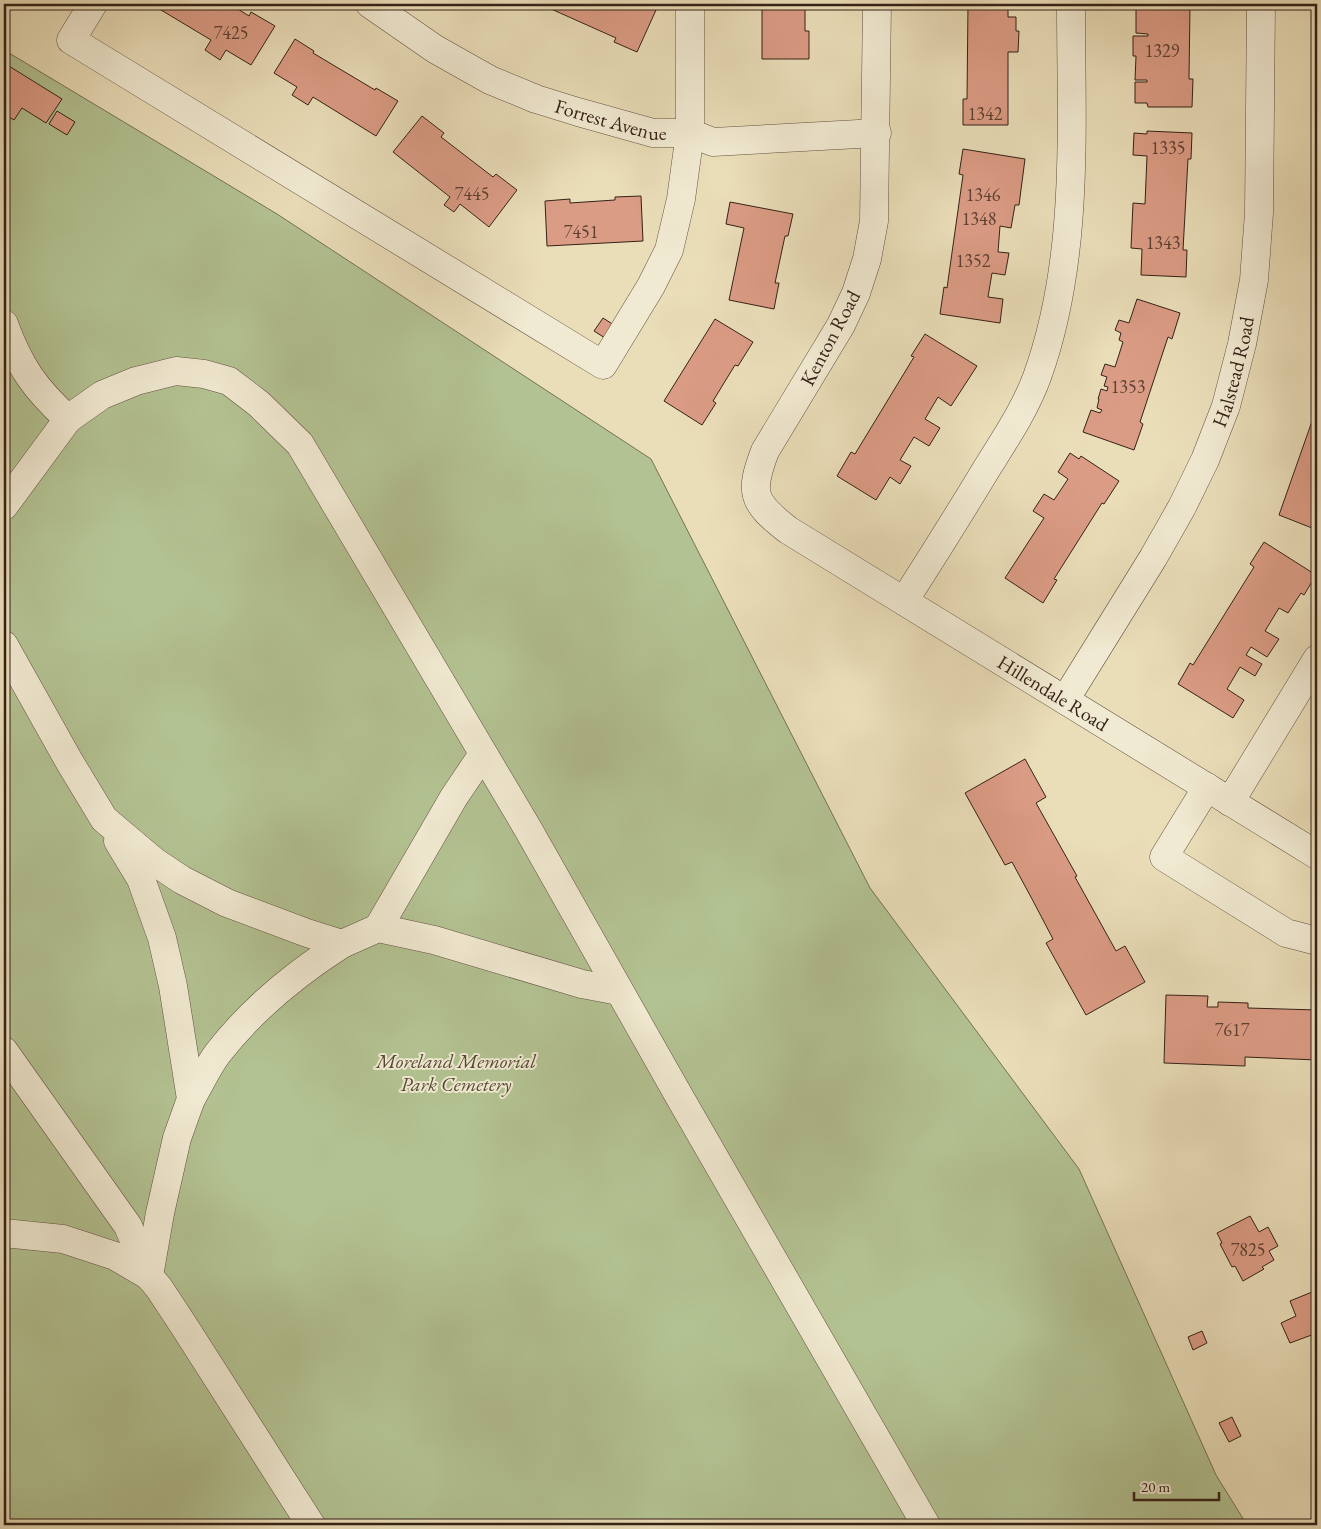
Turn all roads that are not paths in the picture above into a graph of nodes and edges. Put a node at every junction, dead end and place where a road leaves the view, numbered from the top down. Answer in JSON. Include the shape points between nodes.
{"nodes":[{"id":1,"x":92,"y":4,"type":"edge"},
{"id":2,"x":370,"y":4,"type":"edge"},
{"id":3,"x":690,"y":4,"type":"edge"},
{"id":4,"x":877,"y":4,"type":"edge"},
{"id":5,"x":1071,"y":4,"type":"edge"},
{"id":6,"x":1261,"y":4,"type":"edge"},
{"id":7,"x":690,"y":133,"type":"junction"},
{"id":8,"x":876,"y":133,"type":"junction"},
{"id":9,"x":4,"y":324,"type":"edge"},
{"id":10,"x":68,"y":419,"type":"junction"},
{"id":11,"x":4,"y":506,"type":"edge"},
{"id":12,"x":788,"y":530,"type":"joint"},
{"id":13,"x":904,"y":601,"type":"junction"},
{"id":14,"x":4,"y":645,"type":"edge"},
{"id":15,"x":1317,"y":659,"type":"edge"},
{"id":16,"x":1065,"y":700,"type":"junction"},
{"id":17,"x":483,"y":754,"type":"junction"},
{"id":18,"x":1207,"y":787,"type":"junction"},
{"id":19,"x":1230,"y":802,"type":"junction"},
{"id":20,"x":104,"y":818,"type":"junction"},
{"id":21,"x":1317,"y":855,"type":"edge"},
{"id":22,"x":378,"y":928,"type":"junction"},
{"id":23,"x":1317,"y":941,"type":"edge"},
{"id":24,"x":342,"y":944,"type":"junction"},
{"id":25,"x":620,"y":991,"type":"junction"},
{"id":26,"x":4,"y":1051,"type":"edge"},
{"id":27,"x":191,"y":1099,"type":"junction"},
{"id":28,"x":4,"y":1233,"type":"edge"},
{"id":29,"x":149,"y":1276,"type":"junction"},
{"id":30,"x":311,"y":1525,"type":"edge"},
{"id":31,"x":926,"y":1525,"type":"edge"}],
"edges":[{"from":1,"to":7,"type":"street","via":[[71,40],[602,365],[651,286],[669,250],[681,200]]},
{"from":2,"to":7,"type":"street","name":"Forrest Avenue","via":[[435,49],[490,80],[536,99],[653,133]]},
{"from":3,"to":7,"type":"street"},
{"from":4,"to":8,"type":"street","name":"Kenton Road"},
{"from":5,"to":13,"type":"street","via":[[1068,229],[1060,289],[1037,378],[1018,418]]},
{"from":6,"to":16,"type":"street","name":"Halstead Road","via":[[1259,213],[1254,280],[1226,406],[1182,507]]},
{"from":7,"to":8,"type":"street","name":"Forrest Avenue","via":[[713,142]]},
{"from":8,"to":12,"type":"street","name":"Kenton Road","via":[[874,221],[856,293],[841,325],[765,451],[757,471],[754,489],[760,504]]},
{"from":9,"to":10,"type":"street","via":[[25,372],[46,399]]},
{"from":10,"to":11,"type":"street"},
{"from":10,"to":17,"type":"street","via":[[102,395],[136,381],[176,371],[229,381],[259,404],[300,444]]},
{"from":12,"to":13,"type":"street","name":"Hillendale Road"},
{"from":13,"to":16,"type":"street","name":"Hillendale Road"},
{"from":14,"to":20,"type":"street"},
{"from":15,"to":19,"type":"street"},
{"from":16,"to":18,"type":"street","name":"Hillendale Road"},
{"from":17,"to":22,"type":"street","via":[[454,797]]},
{"from":17,"to":25,"type":"street"},
{"from":18,"to":19,"type":"street","name":"Hillendale Road"},
{"from":18,"to":23,"type":"street","via":[[1164,857],[1286,934]]},
{"from":19,"to":21,"type":"street","name":"Hillendale Road"},
{"from":20,"to":24,"type":"street","via":[[155,862],[227,904]]},
{"from":20,"to":27,"type":"street","via":[[141,879],[162,938]]},
{"from":22,"to":24,"type":"street"},
{"from":22,"to":25,"type":"street","via":[[434,940],[582,984]]},
{"from":24,"to":27,"type":"street","via":[[276,991],[245,1022],[218,1054]]},
{"from":25,"to":31,"type":"street"},
{"from":26,"to":29,"type":"street","via":[[128,1226]]},
{"from":27,"to":29,"type":"street","via":[[177,1138]]},
{"from":28,"to":29,"type":"street","via":[[63,1238],[115,1256]]},
{"from":29,"to":30,"type":"street"}]}
